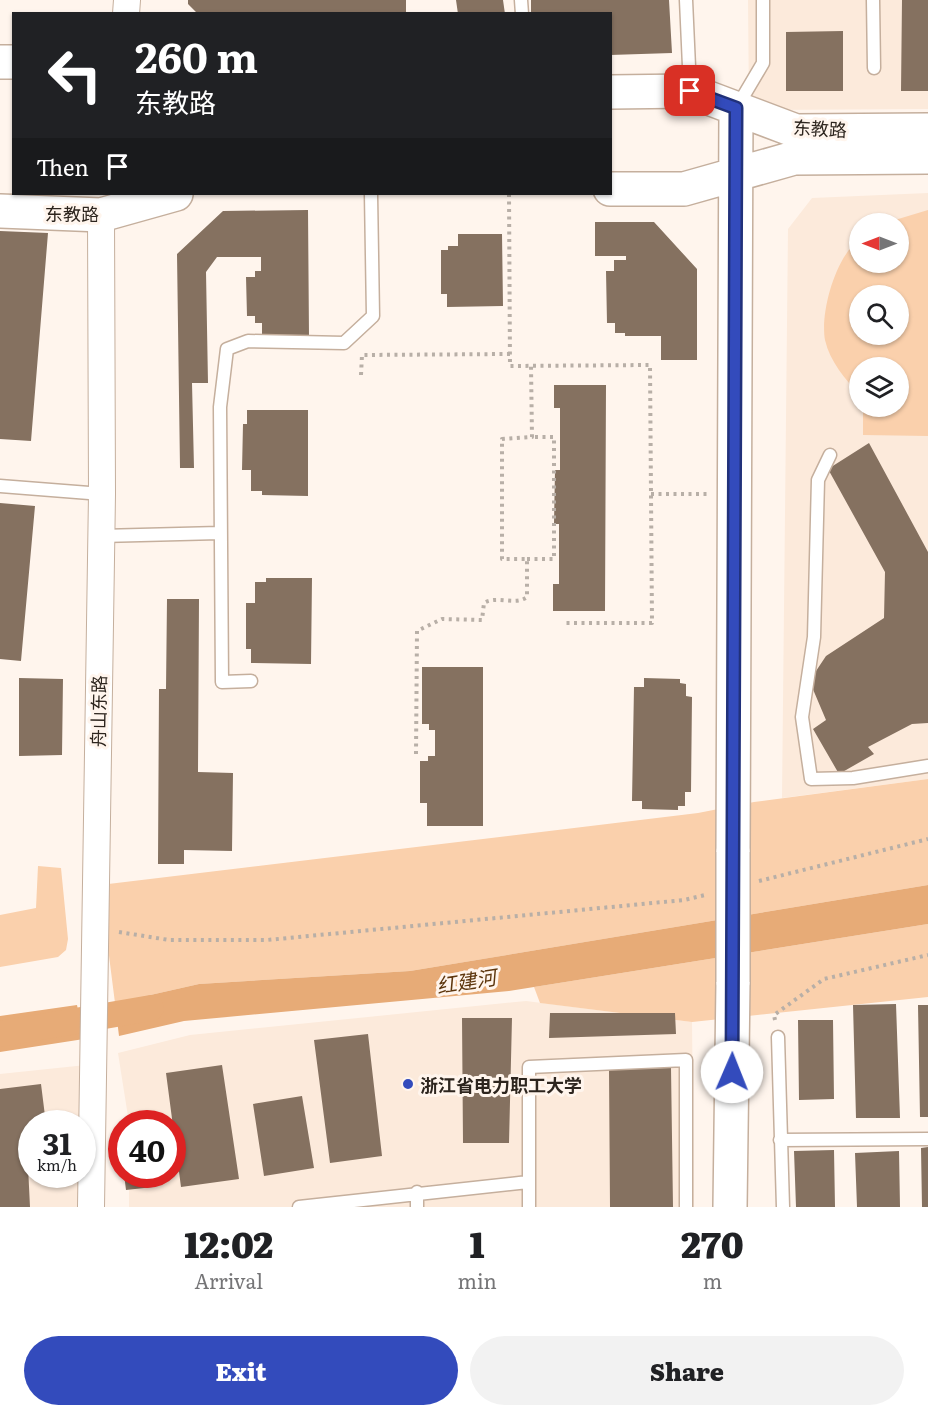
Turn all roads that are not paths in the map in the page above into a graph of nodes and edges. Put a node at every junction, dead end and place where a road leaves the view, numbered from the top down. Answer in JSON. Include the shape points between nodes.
{"nodes":[{"id":1,"x":686,"y":0,"type":"edge"},
{"id":2,"x":763,"y":0,"type":"edge"},
{"id":3,"x":873,"y":0,"type":"edge"},
{"id":4,"x":874,"y":69,"type":"dead end"},
{"id":5,"x":690,"y":91,"type":"junction"},
{"id":6,"x":612,"y":92,"type":"edge"},
{"id":7,"x":736,"y":108,"type":"junction"},
{"id":8,"x":928,"y":130,"type":"edge"},
{"id":9,"x":928,"y":157,"type":"edge"},
{"id":10,"x":736,"y":175,"type":"junction"},
{"id":11,"x":612,"y":189,"type":"edge"},
{"id":12,"x":172,"y":195,"type":"edge"},
{"id":13,"x":371,"y":195,"type":"edge"},
{"id":14,"x":0,"y":211,"type":"edge"},
{"id":15,"x":101,"y":215,"type":"junction"},
{"id":16,"x":830,"y":455,"type":"dead end"},
{"id":17,"x":0,"y":486,"type":"edge"},
{"id":18,"x":102,"y":494,"type":"junction"},
{"id":19,"x":219,"y":533,"type":"junction"},
{"id":20,"x":101,"y":536,"type":"junction"},
{"id":21,"x":251,"y":681,"type":"dead end"},
{"id":22,"x":928,"y":766,"type":"edge"},
{"id":23,"x":778,"y":1037,"type":"road end"},
{"id":24,"x":928,"y":1139,"type":"edge"},
{"id":25,"x":780,"y":1140,"type":"junction"},
{"id":26,"x":528,"y":1182,"type":"junction"},
{"id":27,"x":417,"y":1192,"type":"junction"},
{"id":28,"x":91,"y":1207,"type":"edge"},
{"id":29,"x":299,"y":1207,"type":"edge"},
{"id":30,"x":417,"y":1207,"type":"edge"},
{"id":31,"x":529,"y":1207,"type":"edge"},
{"id":32,"x":686,"y":1207,"type":"edge"},
{"id":33,"x":730,"y":1207,"type":"edge"},
{"id":34,"x":783,"y":1207,"type":"edge"}],
"edges":[{"from":1,"to":5,"type":"lane"},
{"from":2,"to":7,"type":"lane","via":[[763,63]]},
{"from":3,"to":4,"type":"lane"},
{"from":5,"to":6,"type":"street","name":"东教路"},
{"from":5,"to":7,"type":"street","name":"东教路"},
{"from":7,"to":8,"type":"street","name":"东教路","via":[[796,131]]},
{"from":7,"to":10,"type":"street"},
{"from":9,"to":10,"type":"street","name":"东教路","via":[[794,158]]},
{"from":10,"to":11,"type":"street","name":"东教路","via":[[684,189]]},
{"from":10,"to":33,"type":"street","bridge":true},
{"from":12,"to":15,"type":"street","name":"东教路"},
{"from":13,"to":19,"type":"lane","via":[[373,316],[344,343],[249,341],[228,349],[220,407]]},
{"from":14,"to":15,"type":"street","name":"东教路"},
{"from":15,"to":18,"type":"street","name":"舟山东路"},
{"from":16,"to":22,"type":"lane","via":[[818,480],[814,637],[802,717],[812,779],[854,778]]},
{"from":17,"to":18,"type":"lane"},
{"from":18,"to":20,"type":"street","name":"舟山东路"},
{"from":19,"to":20,"type":"lane"},
{"from":19,"to":21,"type":"lane","via":[[222,682]]},
{"from":20,"to":28,"type":"street","name":"舟山东路"},
{"from":23,"to":25,"type":"lane"},
{"from":24,"to":25,"type":"lane"},
{"from":25,"to":34,"type":"lane"},
{"from":26,"to":27,"type":"lane"},
{"from":26,"to":31,"type":"lane"},
{"from":26,"to":32,"type":"lane","via":[[529,1067],[686,1060]]},
{"from":27,"to":29,"type":"lane"},
{"from":27,"to":30,"type":"lane"}]}
